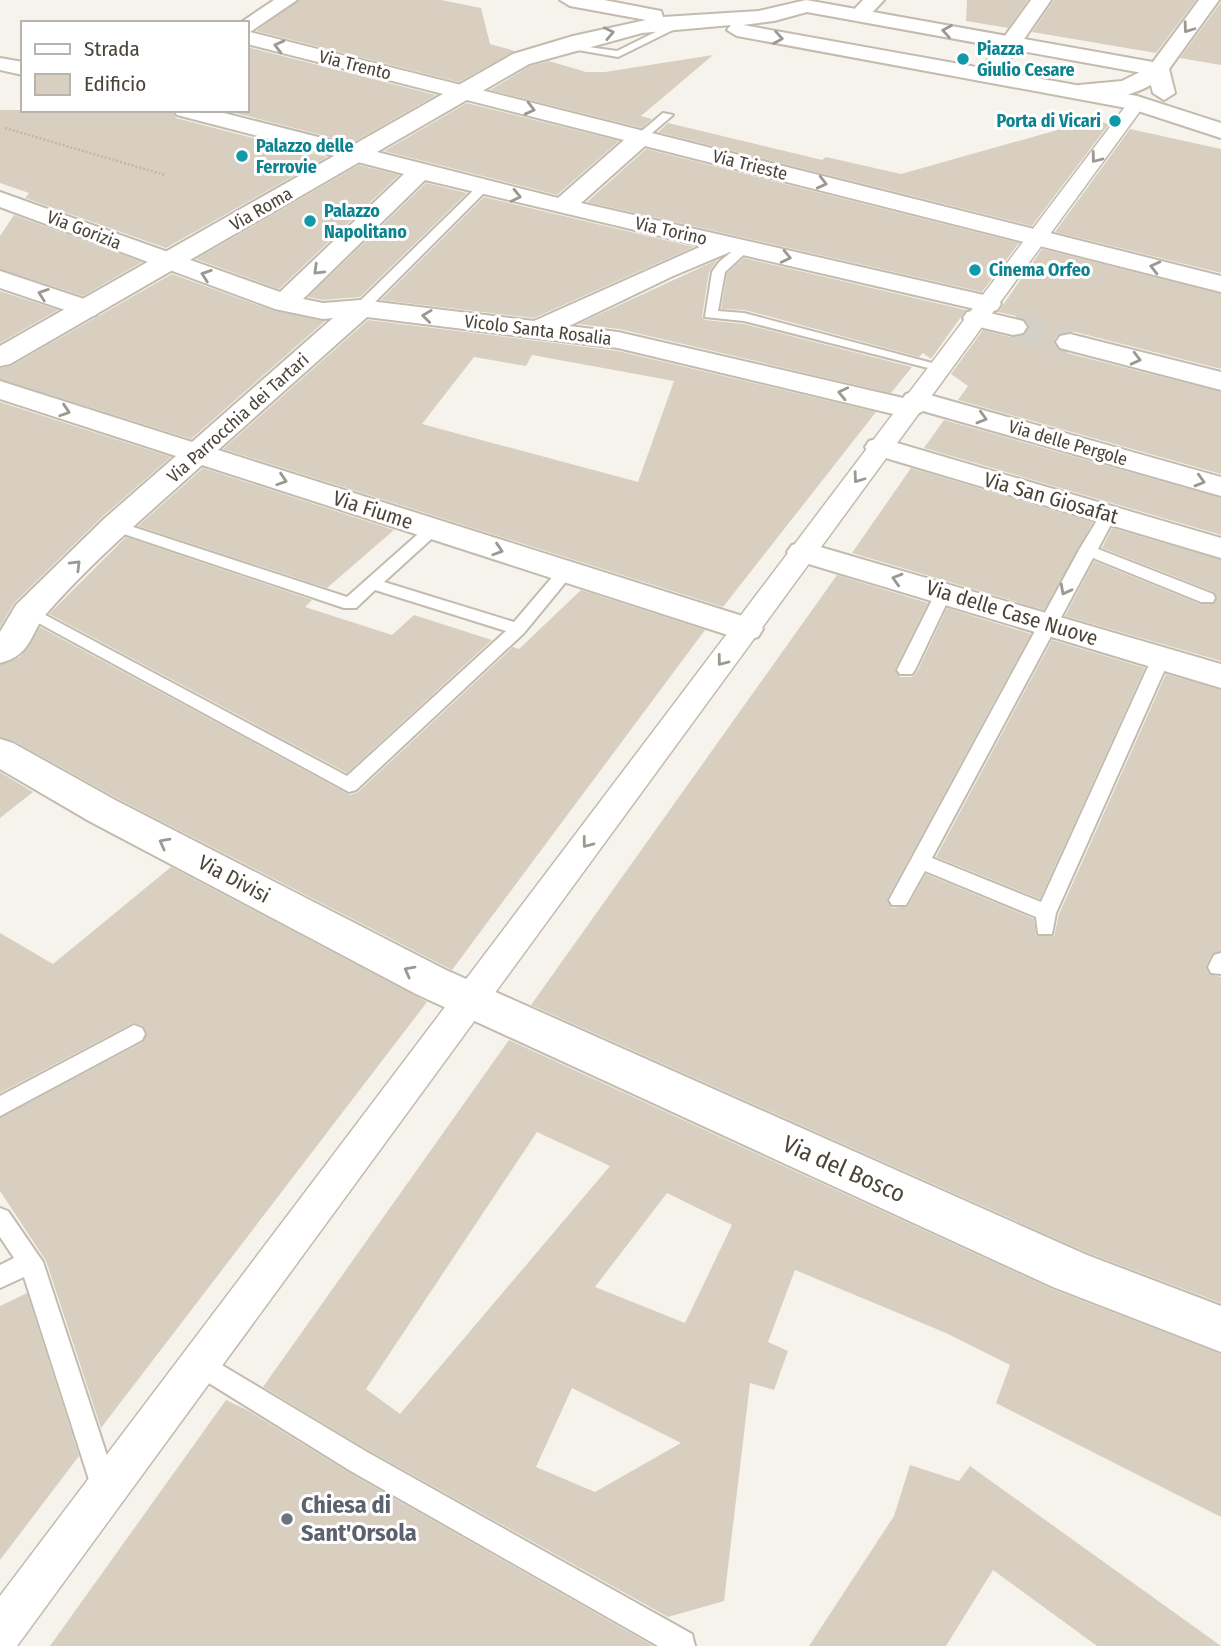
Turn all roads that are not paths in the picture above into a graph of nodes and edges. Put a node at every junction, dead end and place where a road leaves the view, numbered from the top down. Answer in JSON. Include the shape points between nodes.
{"nodes":[{"id":1,"x":287,"y":0,"type":"edge"},
{"id":2,"x":570,"y":0,"type":"edge"},
{"id":3,"x":1041,"y":0,"type":"edge"},
{"id":4,"x":1209,"y":0,"type":"edge"},
{"id":5,"x":808,"y":3,"type":"edge"},
{"id":6,"x":867,"y":8,"type":"edge"},
{"id":7,"x":686,"y":21,"type":"junction"},
{"id":8,"x":248,"y":26,"type":"edge"},
{"id":9,"x":1015,"y":36,"type":"junction"},
{"id":10,"x":248,"y":38,"type":"edge"},
{"id":11,"x":1163,"y":63,"type":"junction"},
{"id":12,"x":987,"y":76,"type":"junction"},
{"id":13,"x":464,"y":92,"type":"junction"},
{"id":14,"x":1079,"y":92,"type":"junction"},
{"id":15,"x":1137,"y":103,"type":"junction"},
{"id":16,"x":194,"y":112,"type":"edge"},
{"id":17,"x":667,"y":114,"type":"dead end"},
{"id":18,"x":1192,"y":121,"type":"junction"},
{"id":19,"x":1221,"y":131,"type":"edge"},
{"id":20,"x":641,"y":137,"type":"junction"},
{"id":21,"x":356,"y":154,"type":"junction"},
{"id":22,"x":420,"y":172,"type":"junction"},
{"id":23,"x":483,"y":188,"type":"junction"},
{"id":24,"x":3,"y":203,"type":"edge"},
{"id":25,"x":563,"y":206,"type":"junction"},
{"id":26,"x":1037,"y":238,"type":"junction"},
{"id":27,"x":737,"y":246,"type":"junction"},
{"id":28,"x":168,"y":262,"type":"junction"},
{"id":29,"x":0,"y":279,"type":"edge"},
{"id":30,"x":1221,"y":284,"type":"edge"},
{"id":31,"x":284,"y":303,"type":"junction"},
{"id":32,"x":361,"y":308,"type":"junction"},
{"id":33,"x":86,"y":309,"type":"junction"},
{"id":34,"x":982,"y":311,"type":"junction"},
{"id":35,"x":1013,"y":327,"type":"tunnel mouth"},
{"id":36,"x":538,"y":330,"type":"junction"},
{"id":37,"x":1070,"y":342,"type":"tunnel mouth"},
{"id":38,"x":0,"y":358,"type":"edge"},
{"id":39,"x":940,"y":367,"type":"junction"},
{"id":40,"x":1221,"y":381,"type":"edge"},
{"id":41,"x":0,"y":390,"type":"edge"},
{"id":42,"x":913,"y":404,"type":"junction"},
{"id":43,"x":880,"y":447,"type":"junction"},
{"id":44,"x":198,"y":454,"type":"junction"},
{"id":45,"x":1221,"y":487,"type":"edge"},
{"id":46,"x":1108,"y":515,"type":"junction"},
{"id":47,"x":116,"y":526,"type":"junction"},
{"id":48,"x":433,"y":529,"type":"junction"},
{"id":49,"x":1221,"y":548,"type":"edge"},
{"id":50,"x":1087,"y":550,"type":"junction"},
{"id":51,"x":803,"y":552,"type":"junction"},
{"id":52,"x":566,"y":572,"type":"junction"},
{"id":53,"x":372,"y":584,"type":"junction"},
{"id":54,"x":944,"y":592,"type":"junction"},
{"id":55,"x":1207,"y":597,"type":"dead end"},
{"id":56,"x":14,"y":608,"type":"edge"},
{"id":57,"x":1048,"y":623,"type":"junction"},
{"id":58,"x":518,"y":629,"type":"junction"},
{"id":59,"x":746,"y":629,"type":"junction"},
{"id":60,"x":0,"y":652,"type":"edge"},
{"id":61,"x":1161,"y":658,"type":"junction"},
{"id":62,"x":906,"y":670,"type":"dead end"},
{"id":63,"x":1221,"y":676,"type":"edge"},
{"id":64,"x":0,"y":752,"type":"edge"},
{"id":65,"x":922,"y":862,"type":"junction"},
{"id":66,"x":899,"y":900,"type":"dead end"},
{"id":67,"x":471,"y":999,"type":"junction"},
{"id":68,"x":134,"y":1034,"type":"dead end"},
{"id":69,"x":0,"y":1107,"type":"edge"},
{"id":70,"x":0,"y":1218,"type":"edge"},
{"id":71,"x":31,"y":1262,"type":"junction"},
{"id":72,"x":0,"y":1277,"type":"edge"},
{"id":73,"x":1221,"y":1329,"type":"edge"},
{"id":74,"x":200,"y":1364,"type":"junction"},
{"id":75,"x":106,"y":1490,"type":"junction"},
{"id":76,"x":0,"y":1632,"type":"edge"},
{"id":77,"x":682,"y":1644,"type":"dead end"}],
"edges":[{"from":1,"to":8,"type":"street"},
{"from":2,"to":7,"type":"street"},
{"from":3,"to":9,"type":"street"},
{"from":4,"to":11,"type":"street","one_way":true},
{"from":5,"to":6,"type":"street"},
{"from":5,"to":7,"type":"street","via":[[762,19]]},
{"from":9,"to":6,"type":"street","one_way":true},
{"from":7,"to":12,"type":"street","one_way":true},
{"from":13,"to":7,"type":"street","name":"Via Roma","one_way":true,"via":[[553,39]]},
{"from":9,"to":11,"type":"street"},
{"from":9,"to":12,"type":"street"},
{"from":13,"to":10,"type":"street","name":"Via Trento","one_way":true},
{"from":11,"to":14,"type":"street","via":[[1143,82],[1124,90]]},
{"from":11,"to":18,"type":"street","via":[[1166,99]]},
{"from":12,"to":14,"type":"street"},
{"from":13,"to":20,"type":"street","name":"Via Trieste","one_way":true},
{"from":13,"to":21,"type":"street","name":"Via Roma"},
{"from":14,"to":15,"type":"street"},
{"from":15,"to":18,"type":"street"},
{"from":15,"to":26,"type":"street","one_way":true},
{"from":16,"to":21,"type":"street","name":"Via Torino"},
{"from":17,"to":20,"type":"lane"},
{"from":18,"to":19,"type":"street"},
{"from":20,"to":25,"type":"street"},
{"from":20,"to":26,"type":"street","name":"Via Trieste","one_way":true},
{"from":21,"to":22,"type":"street","name":"Via Torino"},
{"from":21,"to":28,"type":"street","name":"Via Roma"},
{"from":22,"to":23,"type":"street","name":"Via Torino"},
{"from":22,"to":31,"type":"street","one_way":true},
{"from":23,"to":25,"type":"street","name":"Via Torino","one_way":true},
{"from":23,"to":32,"type":"lane","name":"Via Parrocchia dei Tartari"},
{"from":24,"to":28,"type":"street","name":"Via Gorizia"},
{"from":25,"to":27,"type":"street","name":"Via Torino"},
{"from":30,"to":26,"type":"street","name":"Via Trieste","one_way":true},
{"from":26,"to":34,"type":"street"},
{"from":27,"to":34,"type":"street","name":"Via Torino","one_way":true},
{"from":27,"to":36,"type":"street","via":[[664,270]]},
{"from":27,"to":39,"type":"lane","via":[[713,281],[710,314],[744,317]]},
{"from":31,"to":28,"type":"street","name":"Vicolo Santa Rosalia","one_way":true},
{"from":28,"to":33,"type":"street","name":"Via Roma"},
{"from":33,"to":29,"type":"street","one_way":true},
{"from":31,"to":32,"type":"street","name":"Vicolo Santa Rosalia","via":[[323,312]]},
{"from":36,"to":32,"type":"street","name":"Vicolo Santa Rosalia","one_way":true},
{"from":32,"to":44,"type":"street","name":"Via Parrocchia dei Tartari"},
{"from":33,"to":38,"type":"street","name":"Via Roma"},
{"from":34,"to":35,"type":"street","name":"Via Torino"},
{"from":34,"to":39,"type":"street"},
{"from":42,"to":36,"type":"street","name":"Vicolo Santa Rosalia","one_way":true,"via":[[618,340]]},
{"from":37,"to":40,"type":"street","one_way":true},
{"from":39,"to":42,"type":"street"},
{"from":41,"to":44,"type":"street","name":"Via Fiume","one_way":true},
{"from":42,"to":43,"type":"street"},
{"from":42,"to":45,"type":"street","name":"Via delle Pergole","one_way":true},
{"from":43,"to":46,"type":"street","name":"Via San Giosafat"},
{"from":43,"to":51,"type":"street","one_way":true},
{"from":44,"to":47,"type":"street","name":"Via Parrocchia dei Tartari"},
{"from":44,"to":48,"type":"street","name":"Via Fiume","one_way":true},
{"from":46,"to":49,"type":"street","name":"Via San Giosafat"},
{"from":46,"to":50,"type":"lane"},
{"from":47,"to":53,"type":"lane","via":[[350,604]]},
{"from":56,"to":47,"type":"street","name":"Via Parrocchia dei Tartari","one_way":true},
{"from":48,"to":52,"type":"street","name":"Via Fiume","one_way":true},
{"from":48,"to":53,"type":"lane"},
{"from":50,"to":55,"type":"lane"},
{"from":50,"to":57,"type":"lane","one_way":true},
{"from":54,"to":51,"type":"street","name":"Via delle Case Nuove","one_way":true},
{"from":51,"to":59,"type":"street"},
{"from":52,"to":58,"type":"lane"},
{"from":52,"to":59,"type":"street","name":"Via Fiume"},
{"from":53,"to":58,"type":"lane"},
{"from":54,"to":57,"type":"street","name":"Via delle Case Nuove"},
{"from":54,"to":62,"type":"lane"},
{"from":56,"to":58,"type":"lane","via":[[349,785]]},
{"from":56,"to":60,"type":"street","name":"Via Parrocchia dei Tartari","via":[[21,631]]},
{"from":57,"to":61,"type":"street","name":"Via delle Case Nuove"},
{"from":57,"to":65,"type":"lane"},
{"from":59,"to":67,"type":"street","one_way":true},
{"from":61,"to":63,"type":"street","name":"Via delle Case Nuove"},
{"from":61,"to":65,"type":"lane","via":[[1045,920]]},
{"from":67,"to":64,"type":"street","name":"Via Divisi","one_way":true,"via":[[103,811]]},
{"from":65,"to":66,"type":"lane"},
{"from":67,"to":73,"type":"street","name":"Via del Bosco","via":[[1070,1271]]},
{"from":67,"to":74,"type":"street"},
{"from":68,"to":69,"type":"lane"},
{"from":70,"to":71,"type":"lane"},
{"from":71,"to":72,"type":"lane"},
{"from":71,"to":75,"type":"lane"},
{"from":74,"to":75,"type":"street"},
{"from":74,"to":77,"type":"lane","via":[[358,1461]]},
{"from":75,"to":76,"type":"street"}]}
